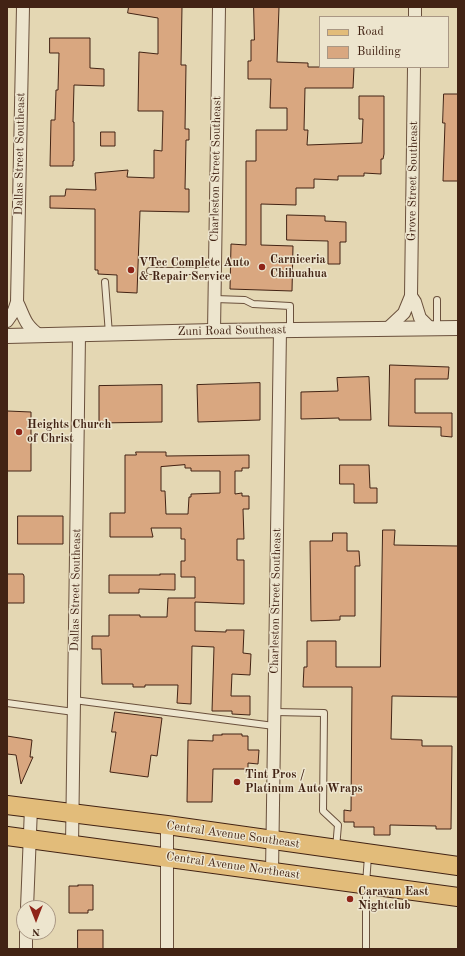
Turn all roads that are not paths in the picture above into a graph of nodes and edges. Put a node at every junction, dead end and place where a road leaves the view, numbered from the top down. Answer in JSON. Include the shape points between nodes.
{"nodes":[{"id":1,"x":23,"y":7,"type":"edge"},
{"id":2,"x":219,"y":7,"type":"edge"},
{"id":3,"x":414,"y":68,"type":"edge"},
{"id":4,"x":150,"y":271,"type":"dead end"},
{"id":5,"x":215,"y":271,"type":"junction"},
{"id":6,"x":105,"y":282,"type":"dead end"},
{"id":7,"x":411,"y":296,"type":"junction"},
{"id":8,"x":215,"y":299,"type":"junction"},
{"id":9,"x":437,"y":300,"type":"dead end"},
{"id":10,"x":18,"y":302,"type":"junction"},
{"id":11,"x":7,"y":321,"type":"edge"},
{"id":12,"x":433,"y":328,"type":"junction"},
{"id":13,"x":458,"y":328,"type":"edge"},
{"id":14,"x":387,"y":329,"type":"junction"},
{"id":15,"x":285,"y":330,"type":"junction"},
{"id":16,"x":214,"y":331,"type":"junction"},
{"id":17,"x":109,"y":334,"type":"junction"},
{"id":18,"x":39,"y":335,"type":"junction"},
{"id":19,"x":79,"y":335,"type":"junction"},
{"id":20,"x":7,"y":336,"type":"edge"},
{"id":21,"x":7,"y":703,"type":"edge"},
{"id":22,"x":74,"y":706,"type":"junction"},
{"id":23,"x":275,"y":712,"type":"junction"},
{"id":24,"x":274,"y":726,"type":"junction"},
{"id":25,"x":7,"y":805,"type":"edge"},
{"id":26,"x":30,"y":808,"type":"junction"},
{"id":27,"x":73,"y":813,"type":"junction"},
{"id":28,"x":168,"y":825,"type":"junction"},
{"id":29,"x":7,"y":836,"type":"edge"},
{"id":30,"x":29,"y":839,"type":"junction"},
{"id":31,"x":273,"y":840,"type":"junction"},
{"id":32,"x":72,"y":845,"type":"junction"},
{"id":33,"x":336,"y":849,"type":"junction"},
{"id":34,"x":368,"y":854,"type":"junction"},
{"id":35,"x":168,"y":858,"type":"junction"},
{"id":36,"x":458,"y":866,"type":"edge"},
{"id":37,"x":272,"y":872,"type":"junction"},
{"id":38,"x":366,"y":884,"type":"junction"},
{"id":39,"x":458,"y":897,"type":"edge"},
{"id":40,"x":27,"y":900,"type":"edge"},
{"id":41,"x":167,"y":949,"type":"edge"},
{"id":42,"x":366,"y":949,"type":"edge"}],
"edges":[{"from":1,"to":10,"type":"street","name":"Dallas Street Southeast"},
{"from":2,"to":5,"type":"street","name":"Charleston Street Southeast"},
{"from":3,"to":7,"type":"street","name":"Grove Street Southeast"},
{"from":4,"to":5,"type":"lane"},
{"from":5,"to":8,"type":"street","name":"Charleston Street Southeast"},
{"from":6,"to":17,"type":"lane"},
{"from":7,"to":12,"type":"street","name":"Grove Street Southeast","via":[[420,318]]},
{"from":7,"to":14,"type":"street","name":"Grove Street Southeast","via":[[404,313]]},
{"from":8,"to":15,"type":"lane","via":[[290,306]]},
{"from":8,"to":16,"type":"street","name":"Charleston Street Southeast"},
{"from":9,"to":12,"type":"lane"},
{"from":10,"to":11,"type":"street","name":"Dallas Street Southeast"},
{"from":10,"to":18,"type":"street","name":"Dallas Street Southeast","via":[[25,321]]},
{"from":12,"to":13,"type":"street","name":"Zuni Road Southeast"},
{"from":12,"to":14,"type":"street","name":"Zuni Road Southeast"},
{"from":14,"to":15,"type":"street","name":"Zuni Road Southeast"},
{"from":15,"to":16,"type":"street","name":"Zuni Road Southeast"},
{"from":15,"to":23,"type":"street","name":"Charleston Street Southeast"},
{"from":16,"to":17,"type":"street","name":"Zuni Road Southeast"},
{"from":17,"to":19,"type":"street","name":"Zuni Road Southeast"},
{"from":18,"to":19,"type":"street","name":"Zuni Road Southeast"},
{"from":18,"to":20,"type":"street","name":"Zuni Road Southeast"},
{"from":19,"to":22,"type":"street","name":"Dallas Street Southeast"},
{"from":21,"to":22,"type":"lane"},
{"from":22,"to":24,"type":"lane"},
{"from":22,"to":27,"type":"street","name":"Dallas Street Southeast"},
{"from":23,"to":24,"type":"street","name":"Charleston Street Southeast"},
{"from":23,"to":33,"type":"lane","via":[[324,713],[323,811],[338,825]]},
{"from":24,"to":31,"type":"street","name":"Charleston Street Southeast"},
{"from":25,"to":26,"type":"main road","name":"Central Avenue Southeast"},
{"from":26,"to":27,"type":"main road","name":"Central Avenue Southeast"},
{"from":26,"to":30,"type":"street"},
{"from":27,"to":28,"type":"main road","name":"Central Avenue Southeast"},
{"from":27,"to":32,"type":"street","name":"Dallas Street Southeast"},
{"from":28,"to":31,"type":"main road","name":"Central Avenue Southeast"},
{"from":28,"to":35,"type":"street"},
{"from":29,"to":30,"type":"main road","name":"Central Avenue Northeast"},
{"from":30,"to":32,"type":"main road","name":"Central Avenue Northeast"},
{"from":30,"to":40,"type":"street"},
{"from":31,"to":33,"type":"main road","name":"Central Avenue Southeast"},
{"from":31,"to":37,"type":"street","name":"Charleston Street Southeast"},
{"from":32,"to":35,"type":"main road","name":"Central Avenue Northeast"},
{"from":33,"to":34,"type":"main road","name":"Central Avenue Southeast"},
{"from":34,"to":36,"type":"main road","name":"Central Avenue Southeast"},
{"from":34,"to":38,"type":"lane"},
{"from":35,"to":37,"type":"main road","name":"Central Avenue Northeast"},
{"from":35,"to":41,"type":"street"},
{"from":37,"to":38,"type":"main road","name":"Central Avenue Northeast"},
{"from":38,"to":39,"type":"main road","name":"Central Avenue Northeast"},
{"from":38,"to":42,"type":"lane"}]}
